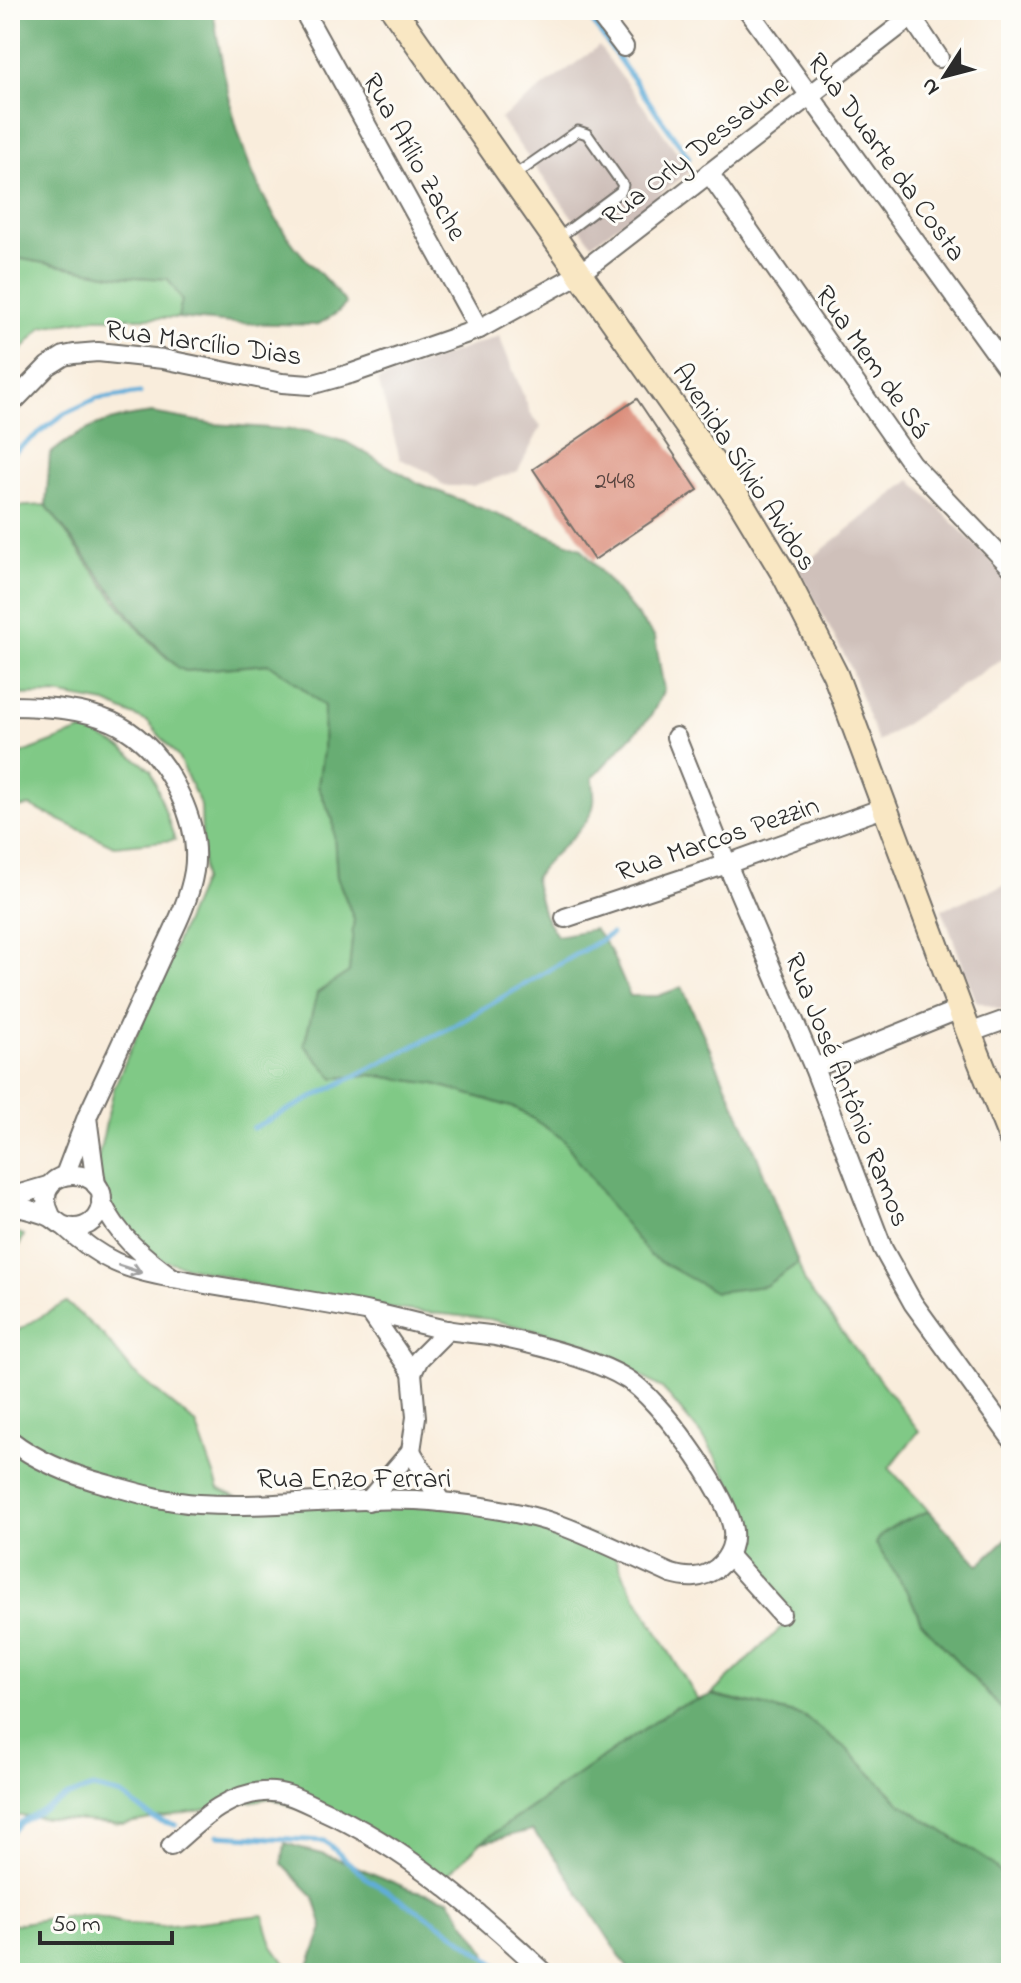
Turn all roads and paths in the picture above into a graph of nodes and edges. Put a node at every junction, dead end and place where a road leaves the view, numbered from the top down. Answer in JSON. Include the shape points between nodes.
{"nodes":[{"id":1,"x":303,"y":10,"type":"edge"},
{"id":2,"x":394,"y":10,"type":"edge"},
{"id":3,"x":596,"y":10,"type":"edge"},
{"id":4,"x":748,"y":10,"type":"edge"},
{"id":5,"x":913,"y":12,"type":"edge"},
{"id":6,"x":624,"y":47,"type":"dead end"},
{"id":7,"x":939,"y":58,"type":"dead end"},
{"id":8,"x":808,"y":95,"type":"junction"},
{"id":9,"x":709,"y":173,"type":"junction"},
{"id":10,"x":511,"y":177,"type":"junction"},
{"id":11,"x":556,"y":240,"type":"junction"},
{"id":12,"x":579,"y":274,"type":"junction"},
{"id":13,"x":479,"y":329,"type":"junction"},
{"id":14,"x":1011,"y":374,"type":"edge"},
{"id":15,"x":10,"y":405,"type":"edge"},
{"id":16,"x":1011,"y":567,"type":"edge"},
{"id":17,"x":10,"y":706,"type":"edge"},
{"id":18,"x":676,"y":737,"type":"dead end"},
{"id":19,"x":886,"y":807,"type":"junction"},
{"id":20,"x":727,"y":864,"type":"junction"},
{"id":21,"x":565,"y":918,"type":"dead end"},
{"id":22,"x":960,"y":1009,"type":"junction"},
{"id":23,"x":1011,"y":1018,"type":"edge"},
{"id":24,"x":969,"y":1033,"type":"junction"},
{"id":25,"x":814,"y":1068,"type":"junction"},
{"id":26,"x":87,"y":1117,"type":"junction"},
{"id":27,"x":1011,"y":1138,"type":"edge"},
{"id":28,"x":58,"y":1180,"type":"junction"},
{"id":29,"x":99,"y":1193,"type":"junction"},
{"id":30,"x":10,"y":1197,"type":"edge"},
{"id":31,"x":10,"y":1205,"type":"edge"},
{"id":32,"x":58,"y":1222,"type":"junction"},
{"id":33,"x":173,"y":1278,"type":"junction"},
{"id":34,"x":370,"y":1312,"type":"junction"},
{"id":35,"x":448,"y":1330,"type":"junction"},
{"id":36,"x":412,"y":1373,"type":"junction"},
{"id":37,"x":1011,"y":1438,"type":"edge"},
{"id":38,"x":10,"y":1440,"type":"edge"},
{"id":39,"x":411,"y":1451,"type":"junction"},
{"id":40,"x":368,"y":1501,"type":"junction"},
{"id":41,"x":441,"y":1502,"type":"junction"},
{"id":42,"x":728,"y":1555,"type":"junction"},
{"id":43,"x":781,"y":1614,"type":"dead end"},
{"id":44,"x":171,"y":1846,"type":"dead end"},
{"id":45,"x":545,"y":1973,"type":"edge"}],
"edges":[{"from":1,"to":13,"type":"street","name":"Rua Atílio Zache"},
{"from":2,"to":10,"type":"main road","name":"Avenida Sílvio Avidos"},
{"from":3,"to":6,"type":"street"},
{"from":4,"to":8,"type":"street","name":"Rua Duarte da Costa"},
{"from":5,"to":7,"type":"street"},
{"from":5,"to":8,"type":"street","name":"Rua Orly Dessaune"},
{"from":8,"to":9,"type":"street","name":"Rua Orly Dessaune"},
{"from":8,"to":14,"type":"street","name":"Rua Duarte da Costa"},
{"from":9,"to":12,"type":"street","name":"Rua Orly Dessaune"},
{"from":9,"to":16,"type":"street","name":"Rua Mem de Sá","via":[[911,463]]},
{"from":10,"to":11,"type":"main road","name":"Avenida Sílvio Avidos"},
{"from":10,"to":11,"type":"lane","via":[[578,131],[587,134],[623,185]]},
{"from":11,"to":12,"type":"main road","name":"Avenida Sílvio Avidos"},
{"from":12,"to":13,"type":"street","name":"Rua Marcílio Dias"},
{"from":12,"to":19,"type":"main road","name":"Avenida Sílvio Avidos","via":[[740,501],[784,574],[835,674]]},
{"from":13,"to":15,"type":"street","name":"Rua Marcílio Dias","via":[[310,385],[163,359],[74,354],[48,366]]},
{"from":17,"to":26,"type":"street","via":[[92,714],[137,735],[173,779],[194,830],[188,897]]},
{"from":18,"to":20,"type":"street","name":"Rua José Antônio Ramos"},
{"from":19,"to":20,"type":"street","name":"Rua Marcos Pezzin"},
{"from":19,"to":22,"type":"main road","name":"Avenida Sílvio Avidos"},
{"from":20,"to":21,"type":"street","name":"Rua Marcos Pezzin"},
{"from":20,"to":25,"type":"street","name":"Rua José Antônio Ramos"},
{"from":22,"to":24,"type":"main road","name":"Avenida Sílvio Avidos"},
{"from":22,"to":25,"type":"street"},
{"from":23,"to":24,"type":"street"},
{"from":24,"to":27,"type":"main road","name":"Avenida Sílvio Avidos"},
{"from":25,"to":37,"type":"street","name":"Rua José Antônio Ramos","via":[[898,1278]]},
{"from":26,"to":28,"type":"street"},
{"from":26,"to":29,"type":"street"},
{"from":28,"to":29,"type":"street","via":[[82,1175]]},
{"from":28,"to":30,"type":"street"},
{"from":28,"to":32,"type":"street","via":[[46,1201]]},
{"from":29,"to":32,"type":"street","via":[[100,1209],[90,1223],[82,1227]]},
{"from":29,"to":33,"type":"street","via":[[119,1232]]},
{"from":31,"to":32,"type":"street"},
{"from":32,"to":33,"type":"street","one_way":true,"via":[[105,1259]]},
{"from":33,"to":34,"type":"street"},
{"from":34,"to":35,"type":"street"},
{"from":34,"to":36,"type":"street"},
{"from":35,"to":36,"type":"street"},
{"from":35,"to":42,"type":"street","via":[[495,1336],[603,1367],[629,1380],[666,1414],[724,1502],[733,1526]]},
{"from":36,"to":39,"type":"street","via":[[416,1417]]},
{"from":38,"to":40,"type":"street","name":"Rua Enzo Ferrari","via":[[85,1479],[170,1500],[281,1505]]},
{"from":39,"to":40,"type":"street"},
{"from":39,"to":41,"type":"street"},
{"from":40,"to":41,"type":"street","name":"Rua Enzo Ferrari"},
{"from":41,"to":42,"type":"street","name":"Rua Enzo Ferrari","via":[[558,1525],[680,1577],[706,1575]]},
{"from":42,"to":43,"type":"street"},
{"from":44,"to":45,"type":"street","via":[[229,1800],[263,1792],[288,1794],[359,1827],[455,1893]]}]}
